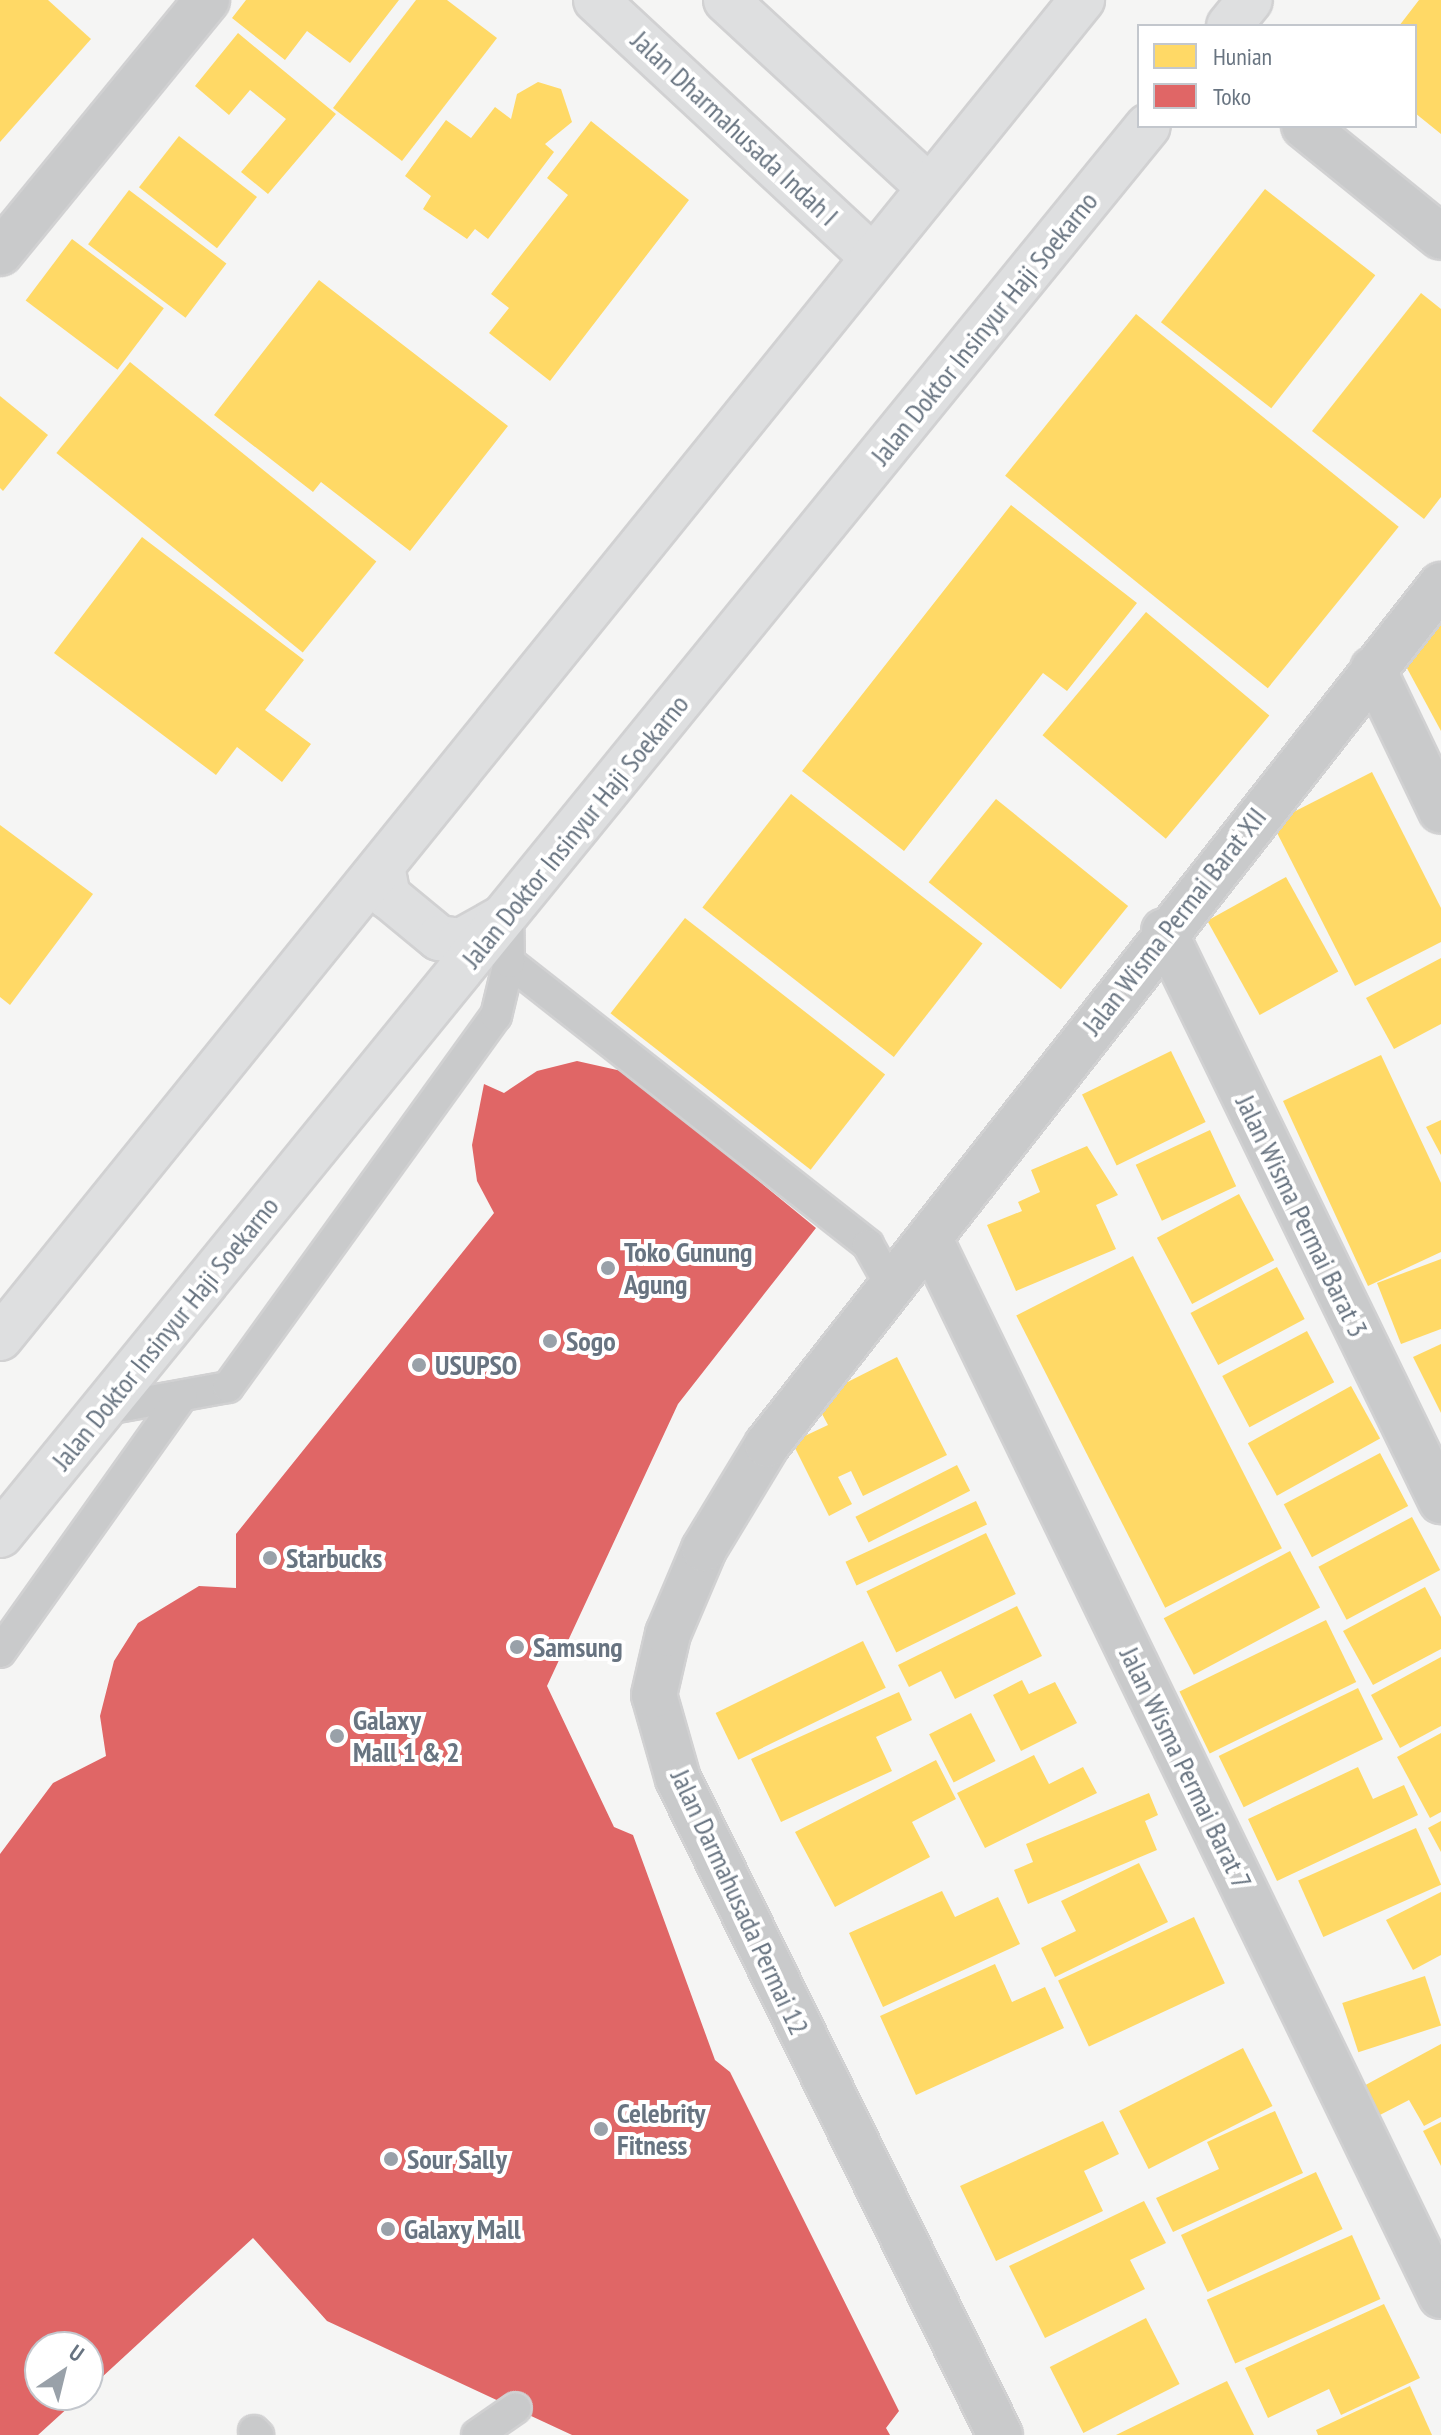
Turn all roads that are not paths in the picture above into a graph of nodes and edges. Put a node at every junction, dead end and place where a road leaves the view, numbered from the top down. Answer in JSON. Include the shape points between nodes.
{"nodes":[{"id":1,"x":207,"y":0,"type":"edge"},
{"id":2,"x":596,"y":0,"type":"edge"},
{"id":3,"x":726,"y":0,"type":"edge"},
{"id":4,"x":1082,"y":0,"type":"edge"},
{"id":5,"x":1250,"y":0,"type":"edge"},
{"id":6,"x":1231,"y":24,"type":"edge"},
{"id":7,"x":1146,"y":128,"type":"edge"},
{"id":8,"x":1306,"y":128,"type":"edge"},
{"id":9,"x":930,"y":188,"type":"junction"},
{"id":10,"x":1441,"y":237,"type":"edge"},
{"id":11,"x":0,"y":253,"type":"edge"},
{"id":12,"x":873,"y":257,"type":"junction"},
{"id":13,"x":1441,"y":585,"type":"edge"},
{"id":14,"x":1373,"y":669,"type":"junction"},
{"id":15,"x":1441,"y":811,"type":"edge"},
{"id":16,"x":382,"y":866,"type":"junction"},
{"id":17,"x":508,"y":915,"type":"junction"},
{"id":18,"x":1164,"y":931,"type":"junction"},
{"id":19,"x":509,"y":962,"type":"junction"},
{"id":20,"x":911,"y":1261,"type":"junction"},
{"id":21,"x":0,"y":1338,"type":"edge"},
{"id":22,"x":182,"y":1396,"type":"junction"},
{"id":23,"x":101,"y":1410,"type":"junction"},
{"id":24,"x":1441,"y":1501,"type":"edge"},
{"id":25,"x":0,"y":1535,"type":"edge"},
{"id":26,"x":0,"y":1652,"type":"edge"},
{"id":27,"x":1441,"y":2296,"type":"edge"},
{"id":28,"x":516,"y":2408,"type":"dead end"},
{"id":29,"x":477,"y":2435,"type":"edge"},
{"id":30,"x":1000,"y":2435,"type":"edge"}],
"edges":[{"from":1,"to":11,"type":"street"},
{"from":2,"to":12,"type":"main road","name":"Jalan Dharmahusada Indah I"},
{"from":3,"to":9,"type":"main road"},
{"from":4,"to":9,"type":"main road"},
{"from":5,"to":6,"type":"main road"},
{"from":7,"to":17,"type":"main road","name":"Jalan Doktor Insinyur Haji Soekarno"},
{"from":8,"to":10,"type":"street"},
{"from":9,"to":12,"type":"main road"},
{"from":12,"to":16,"type":"main road"},
{"from":13,"to":14,"type":"street","name":"Jalan Wisma Permai Barat XII"},
{"from":14,"to":15,"type":"street"},
{"from":14,"to":18,"type":"street","name":"Jalan Wisma Permai Barat XII"},
{"from":16,"to":17,"type":"main road","via":[[388,896],[439,938],[461,941]]},
{"from":16,"to":21,"type":"main road"},
{"from":17,"to":19,"type":"lane"},
{"from":17,"to":23,"type":"main road","name":"Jalan Doktor Insinyur Haji Soekarno"},
{"from":18,"to":20,"type":"street","name":"Jalan Wisma Permai Barat XII"},
{"from":18,"to":24,"type":"street","name":"Jalan Wisma Permai Barat 3"},
{"from":19,"to":20,"type":"lane","via":[[868,1245]]},
{"from":19,"to":22,"type":"lane","via":[[496,1016],[228,1387]]},
{"from":20,"to":27,"type":"street","name":"Jalan Wisma Permai Barat 7"},
{"from":20,"to":30,"type":"street","name":"Jalan Darmahusada Permai 12","via":[[767,1445],[704,1549],[668,1634],[654,1695],[678,1779]]},
{"from":22,"to":23,"type":"lane"},
{"from":22,"to":26,"type":"lane"},
{"from":23,"to":25,"type":"main road","name":"Jalan Doktor Insinyur Haji Soekarno"},
{"from":28,"to":29,"type":"lane"}]}
